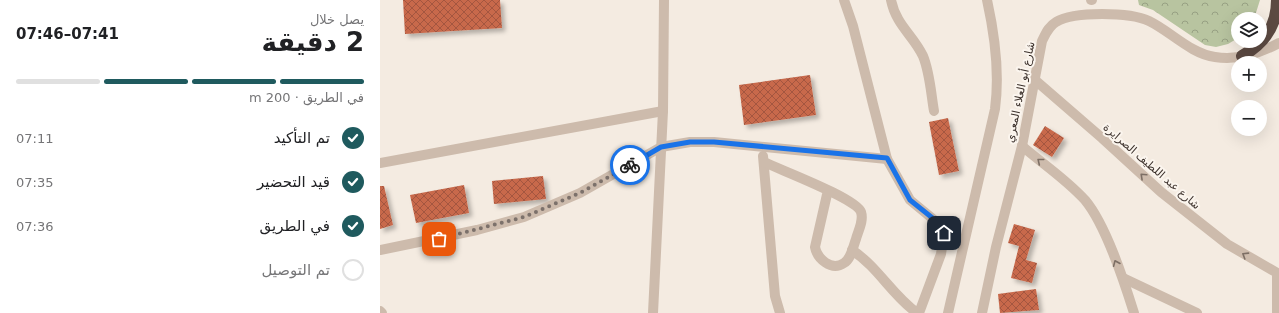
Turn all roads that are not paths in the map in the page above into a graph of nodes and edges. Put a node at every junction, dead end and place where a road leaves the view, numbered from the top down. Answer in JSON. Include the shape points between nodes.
{"nodes":[{"id":1,"x":664,"y":0,"type":"edge"},
{"id":2,"x":844,"y":0,"type":"edge"},
{"id":3,"x":891,"y":0,"type":"edge"},
{"id":4,"x":987,"y":0,"type":"edge"},
{"id":5,"x":1277,"y":0,"type":"edge"},
{"id":6,"x":1279,"y":43,"type":"edge"},
{"id":7,"x":1279,"y":50,"type":"edge"},
{"id":8,"x":1262,"y":52,"type":"junction"},
{"id":9,"x":1242,"y":56,"type":"joint"},
{"id":10,"x":1231,"y":57,"type":"edge"},
{"id":11,"x":1035,"y":80,"type":"junction"},
{"id":12,"x":663,"y":111,"type":"junction"},
{"id":13,"x":934,"y":111,"type":"dead end"},
{"id":14,"x":1022,"y":146,"type":"junction"},
{"id":15,"x":661,"y":147,"type":"junction"},
{"id":16,"x":762,"y":148,"type":"junction"},
{"id":17,"x":887,"y":158,"type":"junction"},
{"id":18,"x":764,"y":162,"type":"junction"},
{"id":19,"x":380,"y":163,"type":"edge"},
{"id":20,"x":828,"y":190,"type":"junction"},
{"id":21,"x":380,"y":250,"type":"edge"},
{"id":22,"x":852,"y":250,"type":"junction"},
{"id":23,"x":1278,"y":274,"type":"edge"},
{"id":24,"x":1123,"y":278,"type":"junction"},
{"id":25,"x":380,"y":311,"type":"edge"},
{"id":26,"x":382,"y":313,"type":"edge"},
{"id":27,"x":653,"y":313,"type":"edge"},
{"id":28,"x":780,"y":313,"type":"edge"},
{"id":29,"x":918,"y":313,"type":"edge"},
{"id":30,"x":948,"y":313,"type":"edge"},
{"id":31,"x":982,"y":313,"type":"edge"},
{"id":32,"x":1134,"y":313,"type":"edge"},
{"id":33,"x":1197,"y":313,"type":"edge"},
{"id":34,"x":1277,"y":313,"type":"edge"}],
"edges":[{"from":1,"to":12,"type":"street"},
{"from":2,"to":17,"type":"street"},
{"from":3,"to":13,"type":"street","via":[[896,17],[922,55]]},
{"from":4,"to":30,"type":"street","via":[[996,51],[997,96]]},
{"from":5,"to":9,"type":"highway","via":[[1270,30],[1257,48]]},
{"from":6,"to":8,"type":"street","name":"شارع أبو العلاء المعري"},
{"from":7,"to":8,"type":"street","name":"شارع أبو العلاء المعري"},
{"from":8,"to":9,"type":"street","name":"شارع أبو العلاء المعري"},
{"from":10,"to":11,"type":"street","name":"شارع أبو العلاء المعري","via":[[1214,58],[1141,18],[1083,14],[1056,22],[1048,29],[1042,41]]},
{"from":11,"to":14,"type":"street","name":"شارع أبو العلاء المعري"},
{"from":23,"to":11,"type":"street","name":"شارع عبد اللطيف الصرايرة","one_way":true,"via":[[1227,244],[1160,192]]},
{"from":12,"to":15,"type":"street"},
{"from":12,"to":19,"type":"street"},
{"from":24,"to":14,"type":"street","one_way":true,"via":[[1098,220],[1085,201]]},
{"from":14,"to":31,"type":"street","name":"شارع أبو العلاء المعري"},
{"from":15,"to":16,"type":"street","via":[[690,142],[714,142]]},
{"from":15,"to":21,"type":"street","via":[[580,193],[524,217],[477,230]]},
{"from":15,"to":27,"type":"street"},
{"from":16,"to":17,"type":"street"},
{"from":16,"to":18,"type":"street"},
{"from":17,"to":29,"type":"street","via":[[910,200],[940,224],[944,233],[941,254]]},
{"from":18,"to":20,"type":"street"},
{"from":18,"to":28,"type":"street","via":[[775,296]]},
{"from":20,"to":22,"type":"street","via":[[857,206],[861,212],[862,219]]},
{"from":20,"to":22,"type":"street","via":[[815,247],[816,255],[822,261],[836,266],[844,264],[849,259]]},
{"from":22,"to":29,"type":"street","via":[[872,265],[897,296]]},
{"from":23,"to":34,"type":"street"},
{"from":24,"to":32,"type":"street"},
{"from":24,"to":33,"type":"street"},
{"from":25,"to":26,"type":"street"}]}
